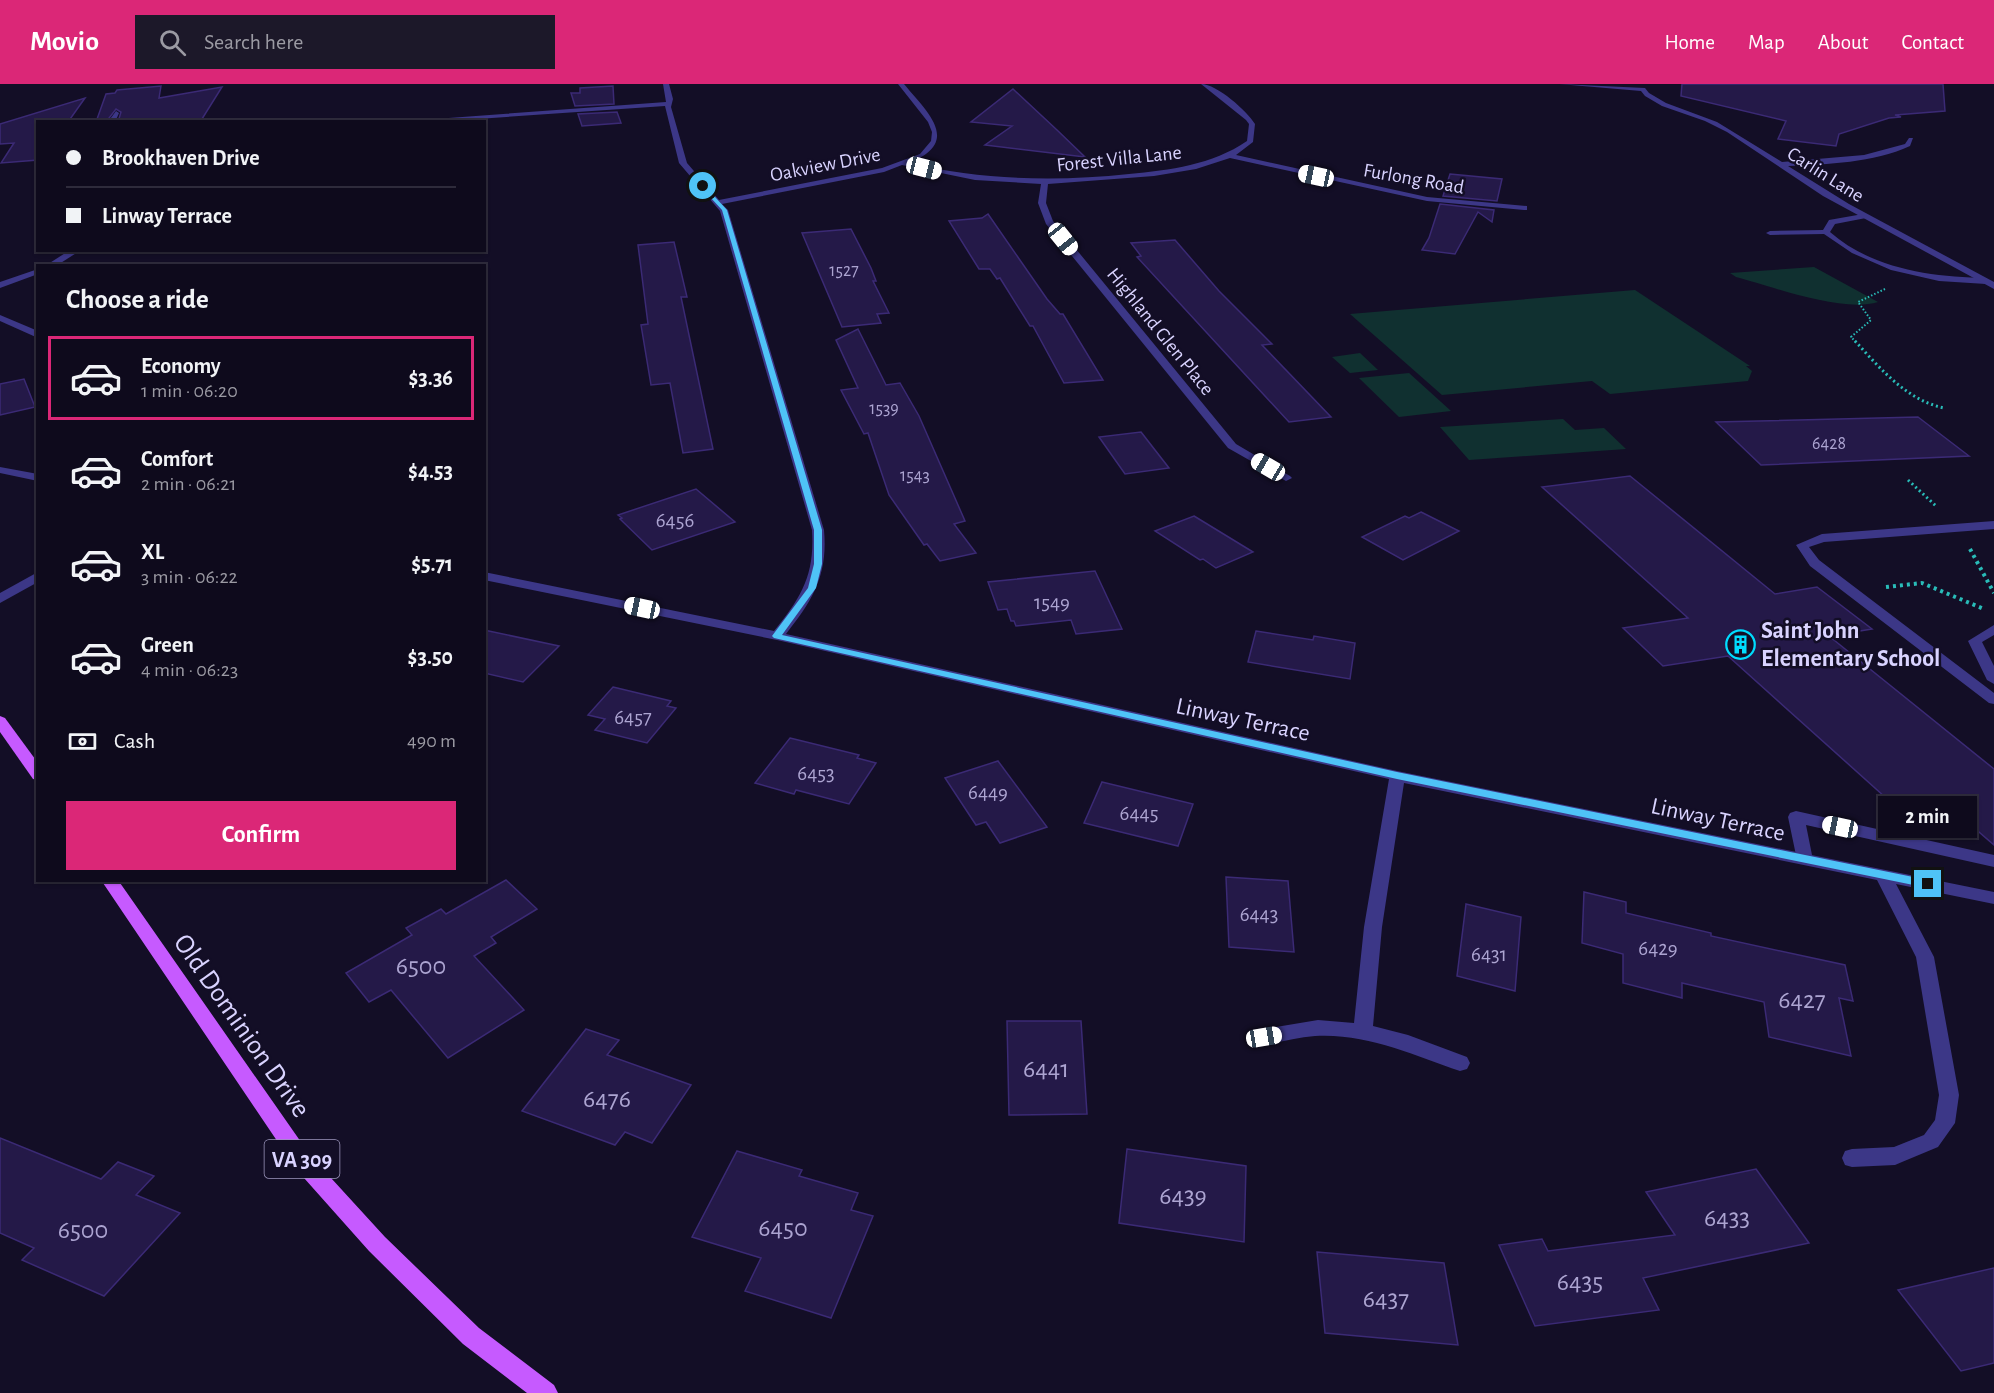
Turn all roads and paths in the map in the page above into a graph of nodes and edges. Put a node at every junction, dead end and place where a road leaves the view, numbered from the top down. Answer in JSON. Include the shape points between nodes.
{"nodes":[{"id":1,"x":666,"y":84,"type":"edge"},
{"id":2,"x":901,"y":84,"type":"edge"},
{"id":3,"x":1204,"y":84,"type":"edge"},
{"id":4,"x":1562,"y":84,"type":"edge"},
{"id":5,"x":1646,"y":86,"type":"edge"},
{"id":6,"x":668,"y":104,"type":"junction"},
{"id":7,"x":116,"y":113,"type":"dead end"},
{"id":8,"x":112,"y":120,"type":"edge"},
{"id":9,"x":427,"y":120,"type":"edge"},
{"id":10,"x":1911,"y":139,"type":"dead end"},
{"id":11,"x":1228,"y":156,"type":"junction"},
{"id":12,"x":905,"y":164,"type":"junction"},
{"id":13,"x":1777,"y":164,"type":"junction"},
{"id":14,"x":1045,"y":182,"type":"junction"},
{"id":15,"x":719,"y":202,"type":"junction"},
{"id":16,"x":1524,"y":208,"type":"dead end"},
{"id":17,"x":1863,"y":216,"type":"junction"},
{"id":18,"x":1826,"y":232,"type":"junction"},
{"id":19,"x":1770,"y":233,"type":"dead end"},
{"id":20,"x":74,"y":252,"type":"edge"},
{"id":21,"x":52,"y":264,"type":"edge"},
{"id":22,"x":36,"y":272,"type":"edge"},
{"id":23,"x":1990,"y":283,"type":"edge"},
{"id":24,"x":0,"y":285,"type":"edge"},
{"id":25,"x":1858,"y":302,"type":"dead end"},
{"id":26,"x":0,"y":318,"type":"edge"},
{"id":27,"x":36,"y":334,"type":"edge"},
{"id":28,"x":1944,"y":408,"type":"dead end"},
{"id":29,"x":0,"y":470,"type":"edge"},
{"id":30,"x":35,"y":476,"type":"edge"},
{"id":31,"x":1286,"y":477,"type":"dead end"},
{"id":32,"x":1994,"y":525,"type":"edge"},
{"id":33,"x":1959,"y":527,"type":"junction"},
{"id":34,"x":486,"y":576,"type":"edge"},
{"id":35,"x":36,"y":577,"type":"edge"},
{"id":36,"x":1876,"y":588,"type":"dead end"},
{"id":37,"x":1994,"y":593,"type":"edge"},
{"id":38,"x":0,"y":599,"type":"edge"},
{"id":39,"x":1992,"y":612,"type":"dead end"},
{"id":40,"x":1994,"y":629,"type":"edge"},
{"id":41,"x":777,"y":636,"type":"junction"},
{"id":42,"x":1994,"y":680,"type":"edge"},
{"id":43,"x":1994,"y":700,"type":"edge"},
{"id":44,"x":0,"y":721,"type":"edge"},
{"id":45,"x":36,"y":773,"type":"edge"},
{"id":46,"x":1397,"y":776,"type":"junction"},
{"id":47,"x":1805,"y":860,"type":"junction"},
{"id":48,"x":1994,"y":861,"type":"edge"},
{"id":49,"x":1883,"y":875,"type":"junction"},
{"id":50,"x":110,"y":882,"type":"edge"},
{"id":51,"x":1994,"y":898,"type":"edge"},
{"id":52,"x":1364,"y":1031,"type":"junction"},
{"id":53,"x":1264,"y":1037,"type":"dead end"},
{"id":54,"x":1460,"y":1063,"type":"dead end"},
{"id":55,"x":1852,"y":1158,"type":"dead end"},
{"id":56,"x":546,"y":1393,"type":"edge"}],
"edges":[{"from":1,"to":6,"type":"street"},
{"from":2,"to":12,"type":"street","name":"Oakview Drive","via":[[935,132],[928,149]]},
{"from":3,"to":11,"type":"street","name":"Forest Villa Lane","via":[[1252,123],[1252,139]]},
{"from":4,"to":5,"type":"street"},
{"from":5,"to":13,"type":"street","name":"Carlin Lane","via":[[1650,98],[1718,125]]},
{"from":6,"to":9,"type":"street"},
{"from":6,"to":15,"type":"street","via":[[683,162]]},
{"from":7,"to":8,"type":"street"},
{"from":10,"to":13,"type":"street","via":[[1908,145],[1891,151],[1815,163]]},
{"from":11,"to":14,"type":"street","name":"Forest Villa Lane","via":[[1150,175]]},
{"from":11,"to":16,"type":"street","name":"Furlong Road","via":[[1427,199]]},
{"from":12,"to":14,"type":"street","name":"Forest Villa Lane","via":[[988,180]]},
{"from":12,"to":15,"type":"street","name":"Oakview Drive"},
{"from":13,"to":17,"type":"street","name":"Carlin Lane"},
{"from":14,"to":31,"type":"street","name":"Highland Glen Place","via":[[1042,203],[1049,222],[1168,369],[1232,446]]},
{"from":15,"to":41,"type":"street","via":[[746,278],[820,543],[812,588]]},
{"from":17,"to":18,"type":"street","via":[[1832,222]]},
{"from":17,"to":23,"type":"street","name":"Carlin Lane"},
{"from":18,"to":19,"type":"street"},
{"from":18,"to":23,"type":"street","via":[[1835,241],[1895,270],[1944,280]]},
{"from":20,"to":21,"type":"street"},
{"from":22,"to":24,"type":"street"},
{"from":25,"to":28,"type":"path","via":[[1870,320],[1851,337],[1896,383],[1932,407]]},
{"from":26,"to":27,"type":"street"},
{"from":29,"to":30,"type":"street"},
{"from":32,"to":33,"type":"street"},
{"from":33,"to":37,"type":"path"},
{"from":33,"to":43,"type":"street","via":[[1822,538],[1802,545],[1814,563]]},
{"from":34,"to":41,"type":"street","name":"Linway Terrace"},
{"from":35,"to":38,"type":"street"},
{"from":36,"to":39,"type":"path","via":[[1922,583]]},
{"from":40,"to":42,"type":"street","via":[[1975,641]]},
{"from":41,"to":46,"type":"street","name":"Linway Terrace"},
{"from":44,"to":45,"type":"main road"},
{"from":46,"to":47,"type":"street","name":"Linway Terrace"},
{"from":46,"to":52,"type":"street","via":[[1373,927]]},
{"from":47,"to":48,"type":"street","via":[[1796,817]]},
{"from":47,"to":49,"type":"street","name":"Linway Terrace"},
{"from":49,"to":51,"type":"street","name":"Linway Terrace"},
{"from":49,"to":55,"type":"street","via":[[1925,957],[1949,1095],[1945,1123],[1931,1141],[1895,1156]]},
{"from":50,"to":56,"type":"main road","name":"Old Dominion Drive","number":"VA 309","via":[[303,1162],[377,1245],[471,1336]]},
{"from":52,"to":53,"type":"street","via":[[1317,1028]]},
{"from":52,"to":54,"type":"street","via":[[1415,1043]]}]}
